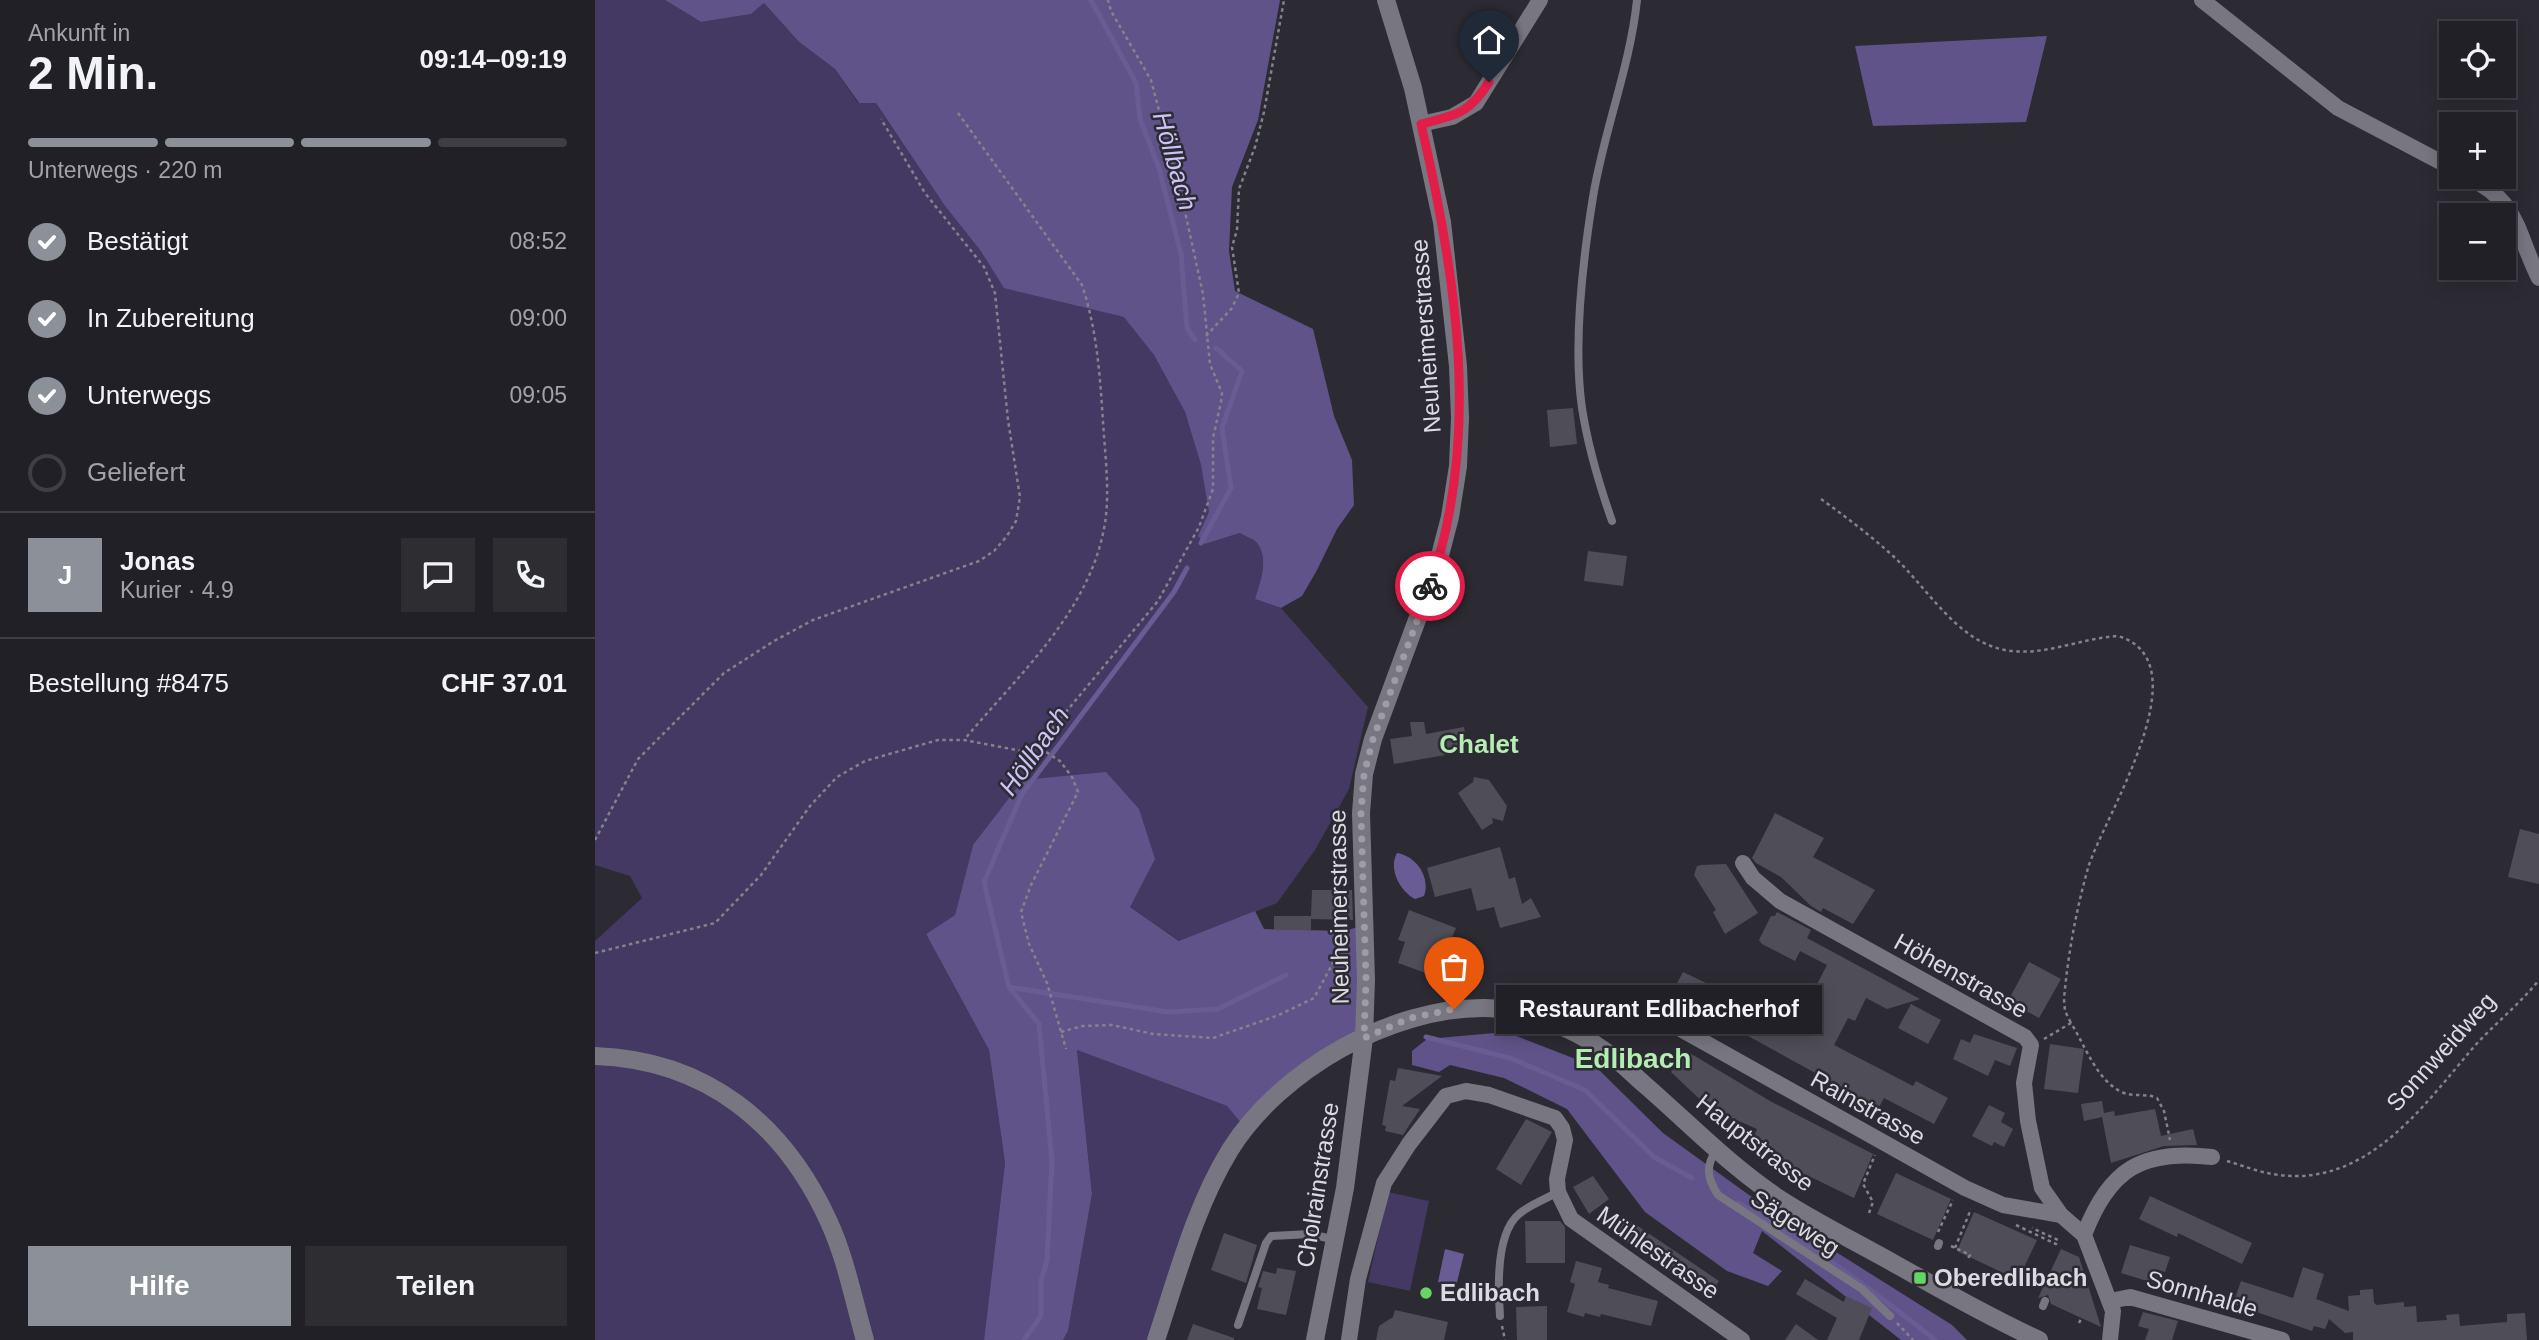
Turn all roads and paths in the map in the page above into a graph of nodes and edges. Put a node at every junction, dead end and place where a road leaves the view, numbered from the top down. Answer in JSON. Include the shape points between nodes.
{"nodes":[{"id":1,"x":1108,"y":0,"type":"edge"},
{"id":2,"x":1284,"y":0,"type":"edge"},
{"id":3,"x":1386,"y":0,"type":"edge"},
{"id":4,"x":1540,"y":0,"type":"edge"},
{"id":5,"x":1637,"y":0,"type":"edge"},
{"id":6,"x":2202,"y":0,"type":"edge"},
{"id":7,"x":958,"y":113,"type":"dead end"},
{"id":8,"x":881,"y":119,"type":"dead end"},
{"id":9,"x":1421,"y":124,"type":"junction"},
{"id":10,"x":2439,"y":162,"type":"edge"},
{"id":11,"x":2491,"y":189,"type":"edge"},
{"id":12,"x":2539,"y":278,"type":"edge"},
{"id":13,"x":1206,"y":336,"type":"junction"},
{"id":14,"x":1821,"y":499,"type":"dead end"},
{"id":15,"x":1612,"y":521,"type":"dead end"},
{"id":16,"x":964,"y":740,"type":"junction"},
{"id":17,"x":1022,"y":751,"type":"junction"},
{"id":18,"x":595,"y":840,"type":"edge"},
{"id":19,"x":1743,"y":863,"type":"dead end"},
{"id":20,"x":1365,"y":925,"type":"junction"},
{"id":21,"x":595,"y":953,"type":"edge"},
{"id":22,"x":2539,"y":980,"type":"edge"},
{"id":23,"x":1661,"y":1018,"type":"dead end"},
{"id":24,"x":2071,"y":1023,"type":"junction"},
{"id":25,"x":1061,"y":1032,"type":"junction"},
{"id":26,"x":1364,"y":1038,"type":"junction"},
{"id":27,"x":2031,"y":1045,"type":"junction"},
{"id":28,"x":1066,"y":1049,"type":"dead end"},
{"id":29,"x":595,"y":1056,"type":"edge"},
{"id":30,"x":1717,"y":1149,"type":"junction"},
{"id":31,"x":1876,"y":1153,"type":"dead end"},
{"id":32,"x":2174,"y":1156,"type":"junction"},
{"id":33,"x":2212,"y":1157,"type":"joint"},
{"id":34,"x":1558,"y":1192,"type":"junction"},
{"id":35,"x":1952,"y":1200,"type":"dead end"},
{"id":36,"x":1972,"y":1210,"type":"dead end"},
{"id":37,"x":1869,"y":1213,"type":"dead end"},
{"id":38,"x":2061,"y":1215,"type":"junction"},
{"id":39,"x":2084,"y":1235,"type":"junction"},
{"id":40,"x":1335,"y":1240,"type":"junction"},
{"id":41,"x":1955,"y":1248,"type":"junction"},
{"id":42,"x":1968,"y":1260,"type":"dead end"},
{"id":43,"x":2110,"y":1301,"type":"junction"},
{"id":44,"x":1500,"y":1316,"type":"dead end"},
{"id":45,"x":1890,"y":1316,"type":"joint"},
{"id":46,"x":2081,"y":1319,"type":"dead end"},
{"id":47,"x":2079,"y":1323,"type":"dead end"},
{"id":48,"x":1238,"y":1325,"type":"dead end"},
{"id":49,"x":865,"y":1340,"type":"edge"},
{"id":50,"x":1156,"y":1340,"type":"edge"},
{"id":51,"x":1315,"y":1340,"type":"edge"},
{"id":52,"x":1349,"y":1340,"type":"edge"},
{"id":53,"x":1742,"y":1340,"type":"edge"},
{"id":54,"x":1913,"y":1340,"type":"edge"},
{"id":55,"x":2039,"y":1340,"type":"edge"},
{"id":56,"x":2111,"y":1340,"type":"edge"},
{"id":57,"x":2282,"y":1340,"type":"edge"}],
"edges":[{"from":1,"to":13,"type":"path","via":[[1151,80],[1201,282]]},
{"from":2,"to":13,"type":"path","via":[[1264,112],[1239,190],[1232,247],[1239,293],[1232,308]]},
{"from":3,"to":9,"type":"street","name":"Neuheimerstrasse"},
{"from":4,"to":9,"type":"street","via":[[1476,103],[1452,117]]},
{"from":5,"to":15,"type":"lane","via":[[1593,196],[1579,355],[1584,420],[1595,473]]},
{"from":6,"to":10,"type":"street","via":[[2339,108]]},
{"from":7,"to":16,"type":"path","via":[[1082,285],[1100,368],[1106,487],[1105,524],[1089,576],[1061,625]]},
{"from":8,"to":18,"type":"path","via":[[925,193],[984,267],[995,293],[1020,497],[1016,521],[994,551],[979,561],[813,620],[725,673],[638,760]]},
{"from":9,"to":20,"type":"street","name":"Neuheimerstrasse","via":[[1452,295],[1460,418],[1458,466],[1438,563],[1364,774]]},
{"from":11,"to":12,"type":"street","via":[[2513,212]]},
{"from":13,"to":17,"type":"path","via":[[1221,402],[1213,438],[1213,489],[1199,527],[1158,601],[1041,742]]},
{"from":14,"to":24,"type":"path","via":[[1895,557],[1955,622],[1985,643],[2000,650],[2035,652],[2118,636],[2131,640],[2149,663],[2152,701],[2145,734],[2089,866],[2074,925],[2064,999]]},
{"from":16,"to":17,"type":"path"},
{"from":16,"to":21,"type":"path","via":[[925,742],[865,761],[837,777],[810,806],[761,875],[715,923]]},
{"from":17,"to":25,"type":"path","via":[[1046,752],[1060,761],[1079,792],[1021,912]]},
{"from":19,"to":27,"type":"street","name":"Höhenstrasse","via":[[1780,901],[2025,1037]]},
{"from":20,"to":25,"type":"path","via":[[1350,930],[1314,998],[1279,1015],[1213,1038],[1153,1034],[1112,1025]]},
{"from":20,"to":26,"type":"street","name":"Neuheimerstrasse"},
{"from":22,"to":33,"type":"path","name":"Sonnweidweg","via":[[2491,1027],[2410,1122],[2369,1153],[2346,1165],[2299,1176],[2278,1175]]},
{"from":23,"to":38,"type":"street","name":"Rainstrasse","via":[[1965,1188],[2003,1205]]},
{"from":24,"to":27,"type":"path"},
{"from":24,"to":32,"type":"path","via":[[2112,1087],[2157,1098]]},
{"from":25,"to":28,"type":"path"},
{"from":26,"to":30,"type":"street","name":"Hauptstrasse","via":[[1410,1018],[1454,1009],[1503,1009],[1543,1020],[1606,1051]]},
{"from":26,"to":40,"type":"street","name":"Cholrainstrasse"},
{"from":26,"to":50,"type":"street","name":"Hauptstrasse","via":[[1292,1083],[1231,1149],[1193,1230]]},
{"from":27,"to":38,"type":"street","name":"Höhenstrasse","via":[[2024,1083],[2028,1121],[2042,1188]]},
{"from":29,"to":49,"type":"street","via":[[647,1061],[694,1078],[740,1106],[785,1148],[830,1224]]},
{"from":30,"to":45,"type":"lane","name":"Sägeweg","via":[[1710,1160],[1709,1177],[1718,1195],[1862,1289]]},
{"from":30,"to":55,"type":"street","name":"Hauptstrasse","via":[[1781,1200]]},
{"from":31,"to":37,"type":"path","via":[[1863,1184],[1873,1202]]},
{"from":32,"to":33,"type":"street"},
{"from":32,"to":39,"type":"street","via":[[2119,1175],[2097,1203]]},
{"from":34,"to":44,"type":"lane","via":[[1517,1214],[1507,1231],[1502,1248]]},
{"from":34,"to":52,"type":"street","via":[[1565,1140],[1555,1118],[1489,1095],[1466,1091],[1446,1096],[1384,1183],[1358,1279]]},
{"from":34,"to":53,"type":"street","name":"Mühlestrasse","via":[[1571,1219],[1581,1228]]},
{"from":35,"to":41,"type":"path","via":[[1939,1243]]},
{"from":36,"to":41,"type":"path"},
{"from":38,"to":39,"type":"street","name":"Höhenstrasse"},
{"from":39,"to":43,"type":"street","name":"Höhenstrasse"},
{"from":40,"to":48,"type":"lane","via":[[1311,1234],[1271,1236]]},
{"from":40,"to":51,"type":"street","name":"Cholrainstrasse"},
{"from":41,"to":42,"type":"path","via":[[1970,1255]]},
{"from":43,"to":56,"type":"street","name":"Höhenstrasse"},
{"from":43,"to":57,"type":"street","name":"Sonnhalde","via":[[2130,1297]]},
{"from":45,"to":54,"type":"path"},
{"from":46,"to":47,"type":"path"}]}
